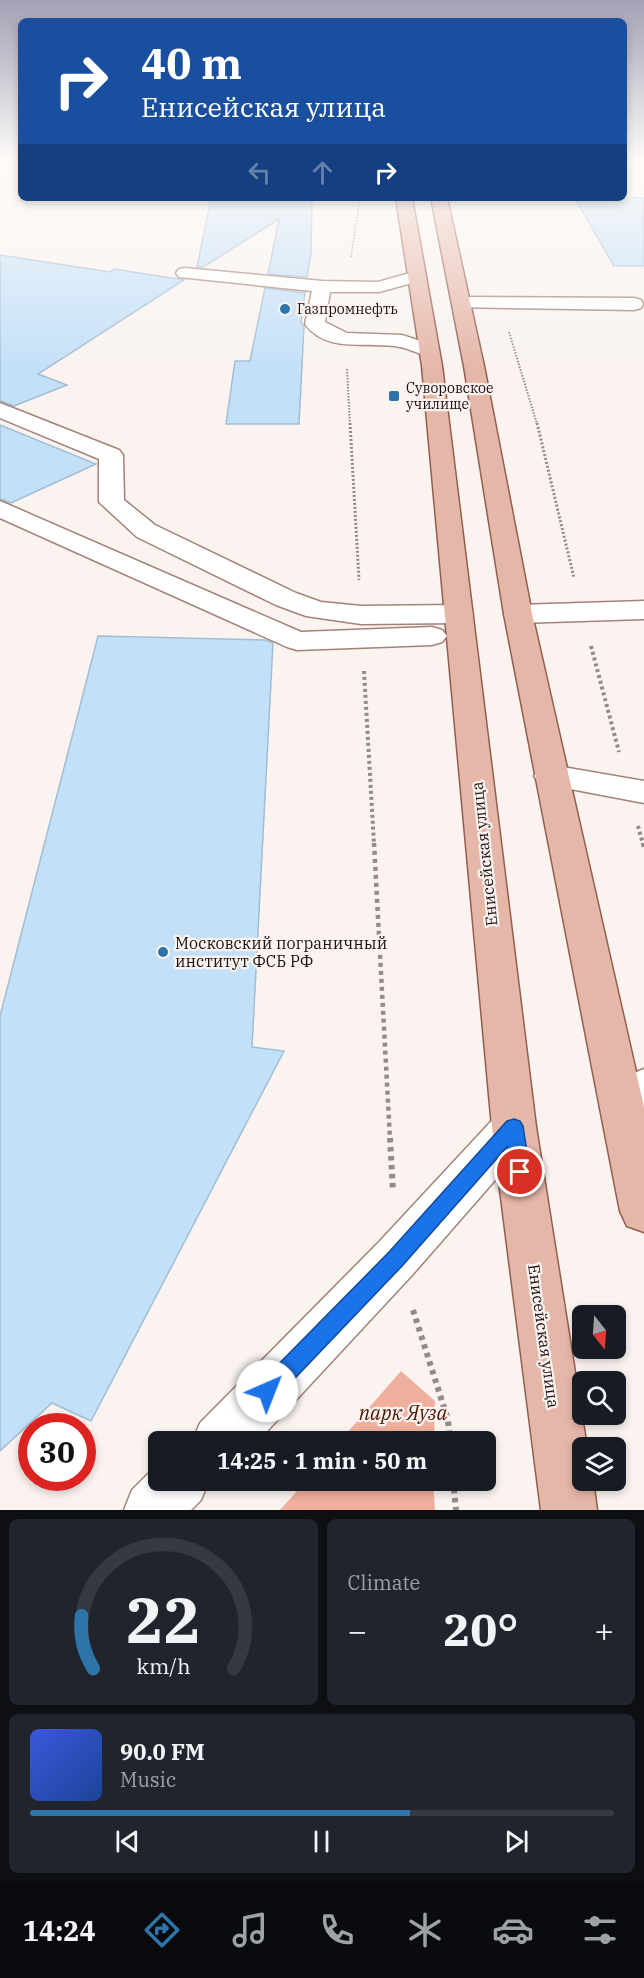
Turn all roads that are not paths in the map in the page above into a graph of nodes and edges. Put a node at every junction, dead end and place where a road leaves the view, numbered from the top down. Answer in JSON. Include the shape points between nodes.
{"nodes":[{"id":1,"x":409,"y":229,"type":"edge"},
{"id":2,"x":446,"y":229,"type":"edge"},
{"id":3,"x":185,"y":273,"type":"dead end"},
{"id":4,"x":417,"y":276,"type":"junction"},
{"id":5,"x":322,"y":286,"type":"junction"},
{"id":6,"x":461,"y":303,"type":"junction"},
{"id":7,"x":634,"y":304,"type":"dead end"},
{"id":8,"x":429,"y":350,"type":"junction"},
{"id":9,"x":0,"y":410,"type":"edge"},
{"id":10,"x":0,"y":509,"type":"edge"},
{"id":11,"x":644,"y":610,"type":"edge"},
{"id":12,"x":518,"y":614,"type":"junction"},
{"id":13,"x":460,"y":625,"type":"junction"},
{"id":14,"x":362,"y":627,"type":"junction"},
{"id":15,"x":551,"y":776,"type":"junction"},
{"id":16,"x":644,"y":792,"type":"edge"},
{"id":17,"x":633,"y":1098,"type":"edge"},
{"id":18,"x":514,"y":1126,"type":"junction"},
{"id":19,"x":644,"y":1211,"type":"edge"},
{"id":20,"x":230,"y":1431,"type":"edge"},
{"id":21,"x":170,"y":1491,"type":"edge"},
{"id":22,"x":152,"y":1510,"type":"edge"},
{"id":23,"x":569,"y":1510,"type":"edge"}],
"edges":[{"from":1,"to":4,"type":"main road","name":"Енисейская улица"},
{"from":2,"to":6,"type":"main road"},
{"from":3,"to":5,"type":"street"},
{"from":4,"to":5,"type":"street","via":[[379,287]]},
{"from":4,"to":8,"type":"main road","name":"Енисейская улица"},
{"from":5,"to":8,"type":"street","via":[[315,324],[329,335],[402,341]]},
{"from":6,"to":7,"type":"street"},
{"from":6,"to":12,"type":"main road"},
{"from":8,"to":13,"type":"main road","name":"Енисейская улица"},
{"from":9,"to":14,"type":"street","via":[[111,455],[112,502],[146,531],[286,599]]},
{"from":10,"to":14,"type":"street","via":[[297,641]]},
{"from":11,"to":12,"type":"street"},
{"from":12,"to":15,"type":"main road"},
{"from":13,"to":14,"type":"street"},
{"from":13,"to":18,"type":"main road","name":"Енисейская улица"},
{"from":15,"to":16,"type":"street"},
{"from":15,"to":17,"type":"main road"},
{"from":17,"to":19,"type":"main road"},
{"from":18,"to":20,"type":"street","via":[[396,1258]]},
{"from":18,"to":23,"type":"main road","name":"Енисейская улица"},
{"from":21,"to":22,"type":"street"}]}
